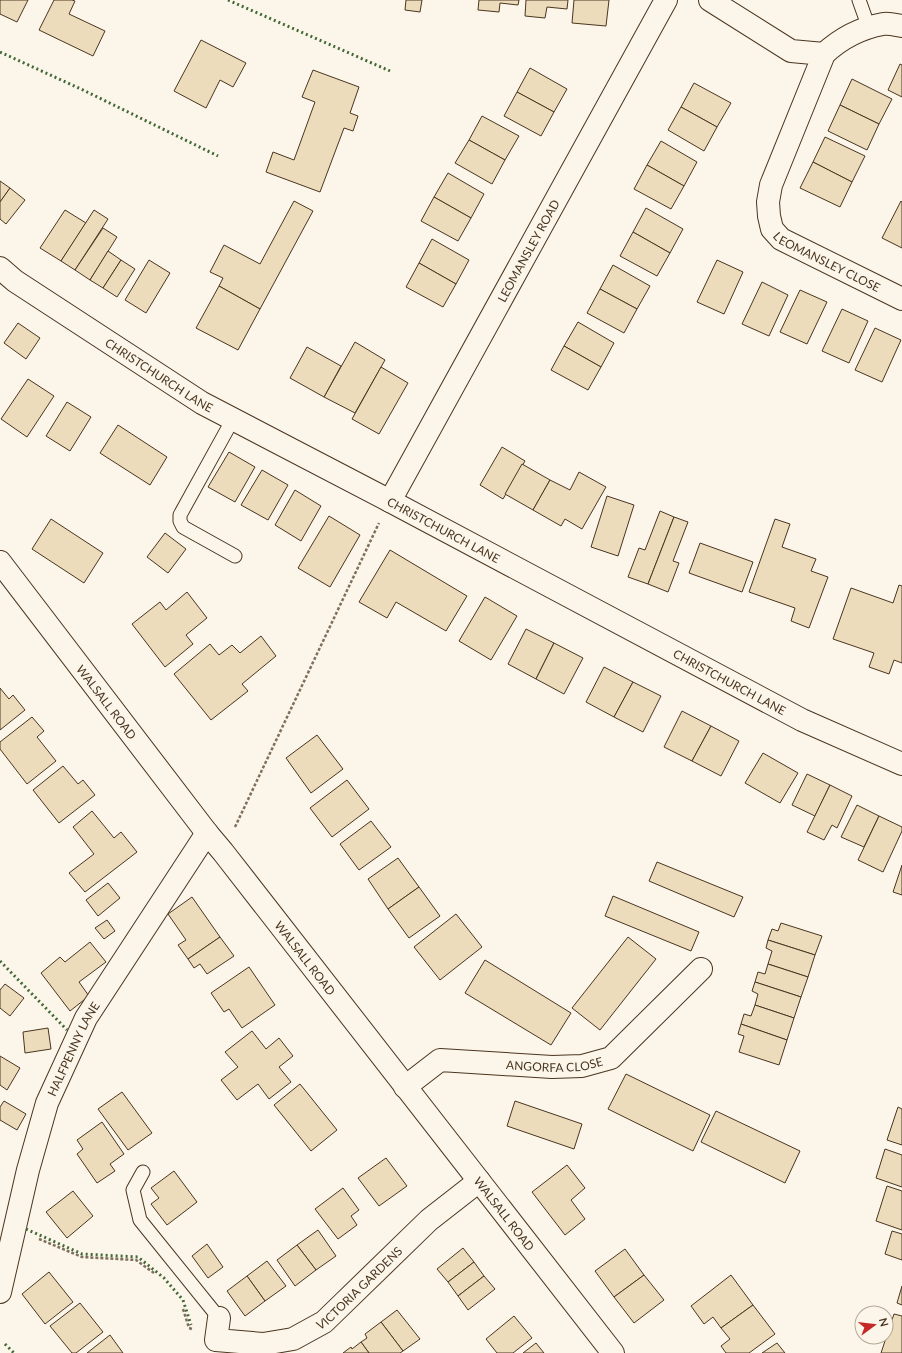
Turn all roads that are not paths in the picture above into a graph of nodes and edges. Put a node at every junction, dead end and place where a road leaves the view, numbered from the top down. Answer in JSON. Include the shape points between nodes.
{"nodes":[{"id":1,"x":666,"y":0,"type":"edge"},
{"id":2,"x":710,"y":0,"type":"edge"},
{"id":3,"x":859,"y":0,"type":"edge"},
{"id":4,"x":902,"y":26,"type":"edge"},
{"id":5,"x":869,"y":28,"type":"junction"},
{"id":6,"x":824,"y":54,"type":"junction"},
{"id":7,"x":0,"y":268,"type":"edge"},
{"id":8,"x":902,"y":299,"type":"edge"},
{"id":9,"x":233,"y":419,"type":"junction"},
{"id":10,"x":390,"y":501,"type":"junction"},
{"id":11,"x":235,"y":556,"type":"dead end"},
{"id":12,"x":0,"y":562,"type":"edge"},
{"id":13,"x":902,"y":764,"type":"edge"},
{"id":14,"x":206,"y":833,"type":"junction"},
{"id":15,"x":701,"y":969,"type":"dead end"},
{"id":16,"x":405,"y":1087,"type":"junction"},
{"id":17,"x":143,"y":1172,"type":"dead end"},
{"id":18,"x":479,"y":1181,"type":"junction"},
{"id":19,"x":0,"y":1292,"type":"edge"},
{"id":20,"x":219,"y":1318,"type":"joint"},
{"id":21,"x":215,"y":1346,"type":"edge"},
{"id":22,"x":613,"y":1353,"type":"edge"}],
"edges":[{"from":1,"to":10,"type":"street","name":"LEOMANSLEY ROAD"},
{"from":2,"to":6,"type":"street","via":[[791,51]]},
{"from":3,"to":5,"type":"lane"},
{"from":4,"to":5,"type":"street","via":[[884,23]]},
{"from":5,"to":6,"type":"street","via":[[852,34]]},
{"from":6,"to":8,"type":"street","name":"LEOMANSLEY CLOSE","via":[[771,185],[768,202],[772,229],[781,239]]},
{"from":7,"to":9,"type":"street","name":"CHRISTCHURCH LANE","via":[[15,281],[202,403]]},
{"from":9,"to":10,"type":"street","name":"CHRISTCHURCH LANE"},
{"from":9,"to":11,"type":"lane","via":[[187,501],[180,520],[183,527]]},
{"from":10,"to":13,"type":"street","name":"CHRISTCHURCH LANE","via":[[802,720]]},
{"from":12,"to":14,"type":"street","name":"WALSALL ROAD"},
{"from":14,"to":16,"type":"street","name":"WALSALL ROAD"},
{"from":14,"to":19,"type":"street","name":"HALFPENNY LANE","via":[[86,1018],[46,1103]]},
{"from":15,"to":16,"type":"street","name":"ANGORFA CLOSE","via":[[611,1058],[582,1066],[552,1067],[440,1060]]},
{"from":16,"to":18,"type":"street","name":"WALSALL ROAD"},
{"from":17,"to":20,"type":"lane","via":[[133,1190],[140,1220]]},
{"from":18,"to":21,"type":"street","name":"VICTORIA GARDENS","via":[[429,1220],[324,1322],[294,1339],[263,1344]]},
{"from":18,"to":22,"type":"street","name":"WALSALL ROAD"},
{"from":20,"to":21,"type":"street"}]}
